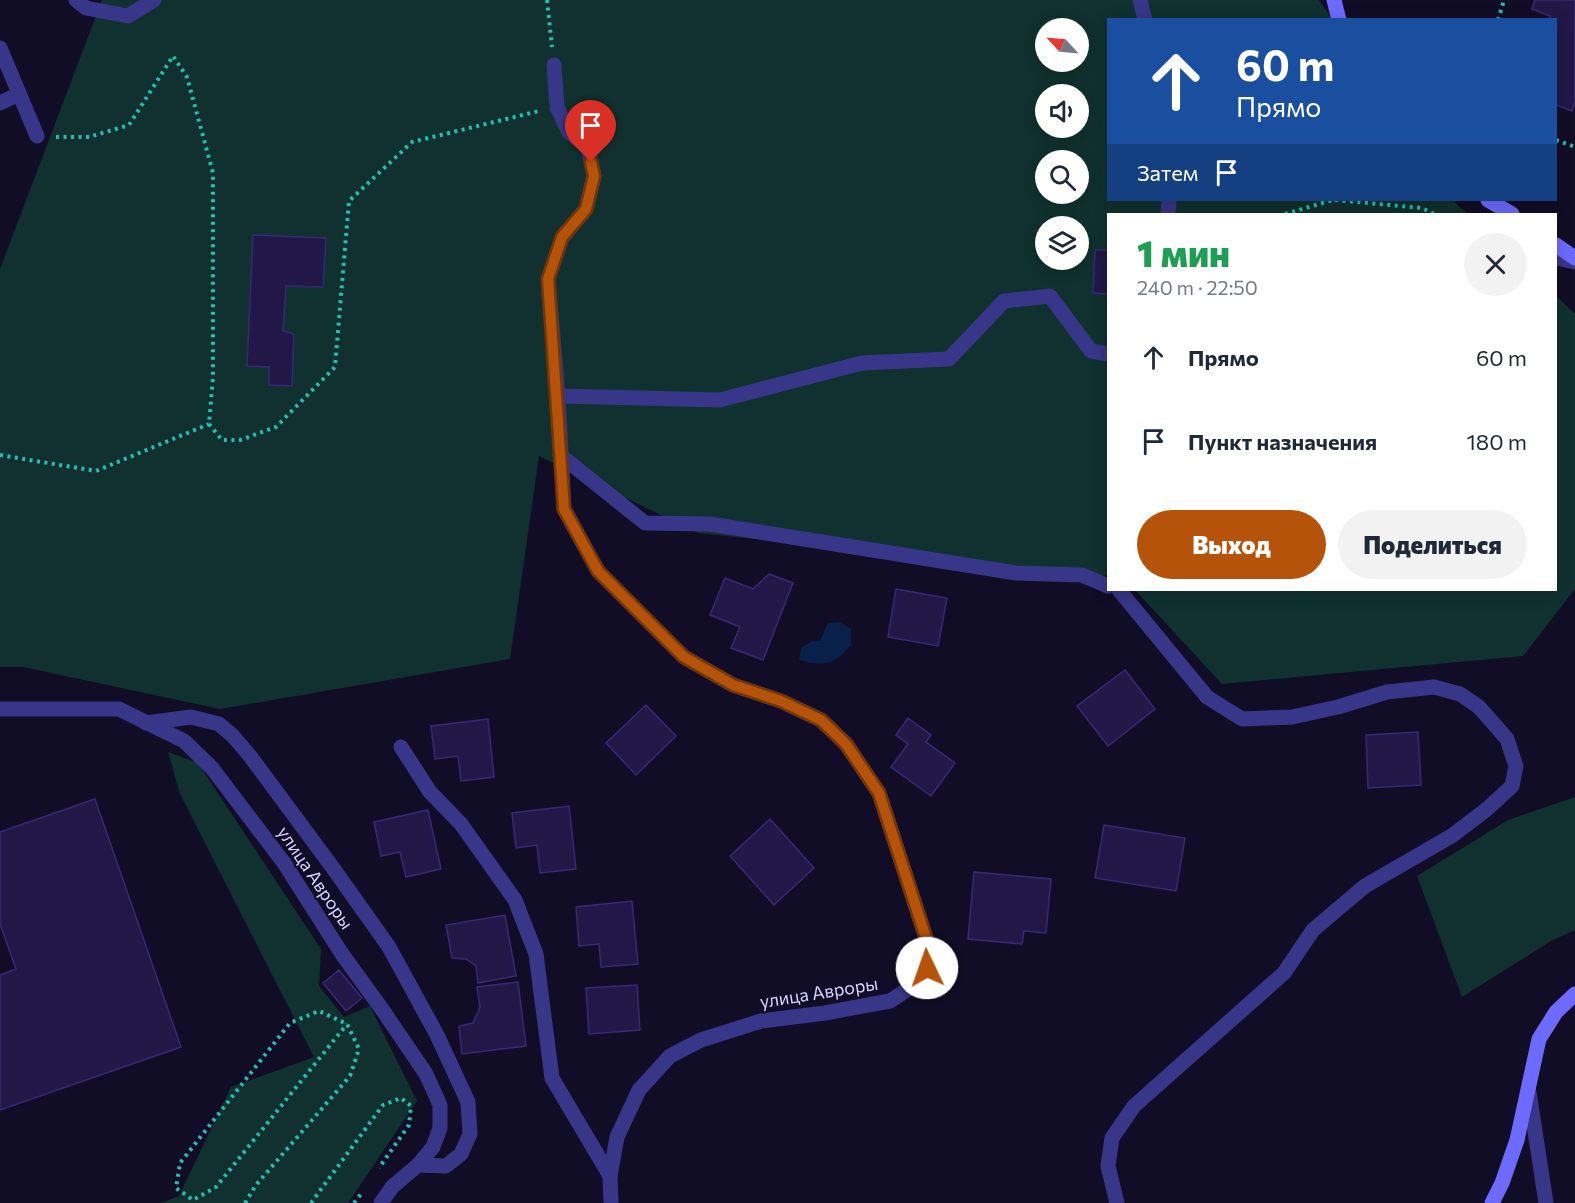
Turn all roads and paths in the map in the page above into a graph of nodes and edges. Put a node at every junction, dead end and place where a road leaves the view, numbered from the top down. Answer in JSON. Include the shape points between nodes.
{"nodes":[{"id":1,"x":76,"y":0,"type":"edge"},
{"id":2,"x":154,"y":0,"type":"edge"},
{"id":3,"x":547,"y":0,"type":"edge"},
{"id":4,"x":1140,"y":0,"type":"edge"},
{"id":5,"x":1334,"y":0,"type":"edge"},
{"id":6,"x":1504,"y":0,"type":"edge"},
{"id":7,"x":1144,"y":18,"type":"edge"},
{"id":8,"x":1338,"y":18,"type":"edge"},
{"id":9,"x":1499,"y":18,"type":"edge"},
{"id":10,"x":0,"y":48,"type":"edge"},
{"id":11,"x":554,"y":65,"type":"joint"},
{"id":12,"x":20,"y":94,"type":"junction"},
{"id":13,"x":0,"y":103,"type":"edge"},
{"id":14,"x":557,"y":107,"type":"junction"},
{"id":15,"x":37,"y":136,"type":"joint"},
{"id":16,"x":1557,"y":140,"type":"edge"},
{"id":17,"x":1575,"y":147,"type":"edge"},
{"id":18,"x":1330,"y":201,"type":"edge"},
{"id":19,"x":1345,"y":201,"type":"edge"},
{"id":20,"x":1490,"y":201,"type":"edge"},
{"id":21,"x":1288,"y":213,"type":"edge"},
{"id":22,"x":1432,"y":213,"type":"edge"},
{"id":23,"x":1510,"y":213,"type":"edge"},
{"id":24,"x":1557,"y":246,"type":"edge"},
{"id":25,"x":1557,"y":258,"type":"edge"},
{"id":26,"x":1575,"y":260,"type":"edge"},
{"id":27,"x":1107,"y":354,"type":"edge"},
{"id":28,"x":558,"y":396,"type":"junction"},
{"id":29,"x":209,"y":424,"type":"junction"},
{"id":30,"x":0,"y":455,"type":"edge"},
{"id":31,"x":560,"y":455,"type":"junction"},
{"id":32,"x":1107,"y":585,"type":"edge"},
{"id":33,"x":1120,"y":591,"type":"edge"},
{"id":34,"x":0,"y":709,"type":"edge"},
{"id":35,"x":146,"y":723,"type":"junction"},
{"id":36,"x":401,"y":747,"type":"dead end"},
{"id":37,"x":1575,"y":994,"type":"edge"},
{"id":38,"x":347,"y":1024,"type":"junction"},
{"id":39,"x":1529,"y":1092,"type":"junction"},
{"id":40,"x":418,"y":1166,"type":"junction"},
{"id":41,"x":375,"y":1174,"type":"dead end"},
{"id":42,"x":610,"y":1176,"type":"junction"},
{"id":43,"x":361,"y":1193,"type":"dead end"},
{"id":44,"x":245,"y":1203,"type":"edge"},
{"id":45,"x":311,"y":1203,"type":"edge"},
{"id":46,"x":354,"y":1203,"type":"edge"},
{"id":47,"x":381,"y":1203,"type":"edge"},
{"id":48,"x":611,"y":1203,"type":"edge"},
{"id":49,"x":1117,"y":1203,"type":"edge"},
{"id":50,"x":1492,"y":1203,"type":"edge"},
{"id":51,"x":1546,"y":1203,"type":"edge"}],
"edges":[{"from":1,"to":2,"type":"street","via":[[86,8],[128,16]]},
{"from":3,"to":11,"type":"path"},
{"from":4,"to":7,"type":"street"},
{"from":5,"to":8,"type":"main road"},
{"from":6,"to":9,"type":"path"},
{"from":10,"to":12,"type":"street"},
{"from":11,"to":14,"type":"street"},
{"from":12,"to":13,"type":"street"},
{"from":12,"to":15,"type":"street"},
{"from":14,"to":28,"type":"street","name":"улица Авроры","via":[[569,132],[588,147],[594,176],[586,209],[562,237],[548,279]]},
{"from":14,"to":29,"type":"path","via":[[412,142],[349,201],[335,367],[276,427],[240,440],[222,440]]},
{"from":15,"to":29,"type":"path","via":[[89,137],[129,124],[173,57],[187,77],[213,173],[213,377]]},
{"from":16,"to":17,"type":"path"},
{"from":18,"to":21,"type":"path"},
{"from":19,"to":22,"type":"path","via":[[1422,208]]},
{"from":20,"to":23,"type":"main road"},
{"from":24,"to":26,"type":"main road"},
{"from":25,"to":26,"type":"street"},
{"from":27,"to":28,"type":"street","via":[[1091,351],[1050,296],[1004,301],[949,359],[862,363],[720,400]]},
{"from":28,"to":31,"type":"street","name":"улица Авроры"},
{"from":29,"to":30,"type":"path","via":[[96,471]]},
{"from":31,"to":32,"type":"street","via":[[645,523],[710,524],[1016,573],[1082,575]]},
{"from":31,"to":42,"type":"street","name":"улица Авроры","via":[[564,509],[598,571],[684,657],[733,685],[821,720],[846,744],[879,793],[926,938],[927,968],[919,982],[890,1001],[761,1021],[701,1040],[670,1056],[639,1090],[617,1137]]},
{"from":33,"to":49,"type":"street","via":[[1207,697],[1242,719],[1292,717],[1387,692],[1434,687],[1460,694],[1479,707],[1507,740],[1516,766],[1512,786],[1487,809],[1453,835],[1365,886],[1314,930],[1284,973],[1134,1106],[1112,1138],[1108,1166]]},
{"from":34,"to":35,"type":"street","name":"улица Авроры","via":[[119,709]]},
{"from":35,"to":40,"type":"street","name":"улица Авроры","via":[[184,741],[212,768],[284,864],[426,1074],[440,1105],[440,1128],[433,1147]]},
{"from":35,"to":40,"type":"street","via":[[191,717],[219,724],[306,831],[389,946],[468,1102],[470,1134],[461,1154],[446,1166]]},
{"from":36,"to":42,"type":"street","via":[[430,792],[461,824],[515,900],[536,954],[552,1078]]},
{"from":37,"to":39,"type":"main road","via":[[1556,1012],[1539,1039]]},
{"from":38,"to":38,"type":"path","via":[[319,1011],[290,1023],[180,1162],[176,1188],[193,1200],[216,1187]]},
{"from":38,"to":44,"type":"path","via":[[359,1049],[350,1076]]},
{"from":39,"to":50,"type":"main road","via":[[1517,1140]]},
{"from":39,"to":51,"type":"street"},
{"from":40,"to":47,"type":"street","name":"улица Авроры","via":[[392,1187]]},
{"from":41,"to":45,"type":"path","via":[[409,1125],[411,1106],[401,1098],[383,1105]]},
{"from":42,"to":48,"type":"street","name":"улица Авроры"},
{"from":43,"to":46,"type":"path"}]}
